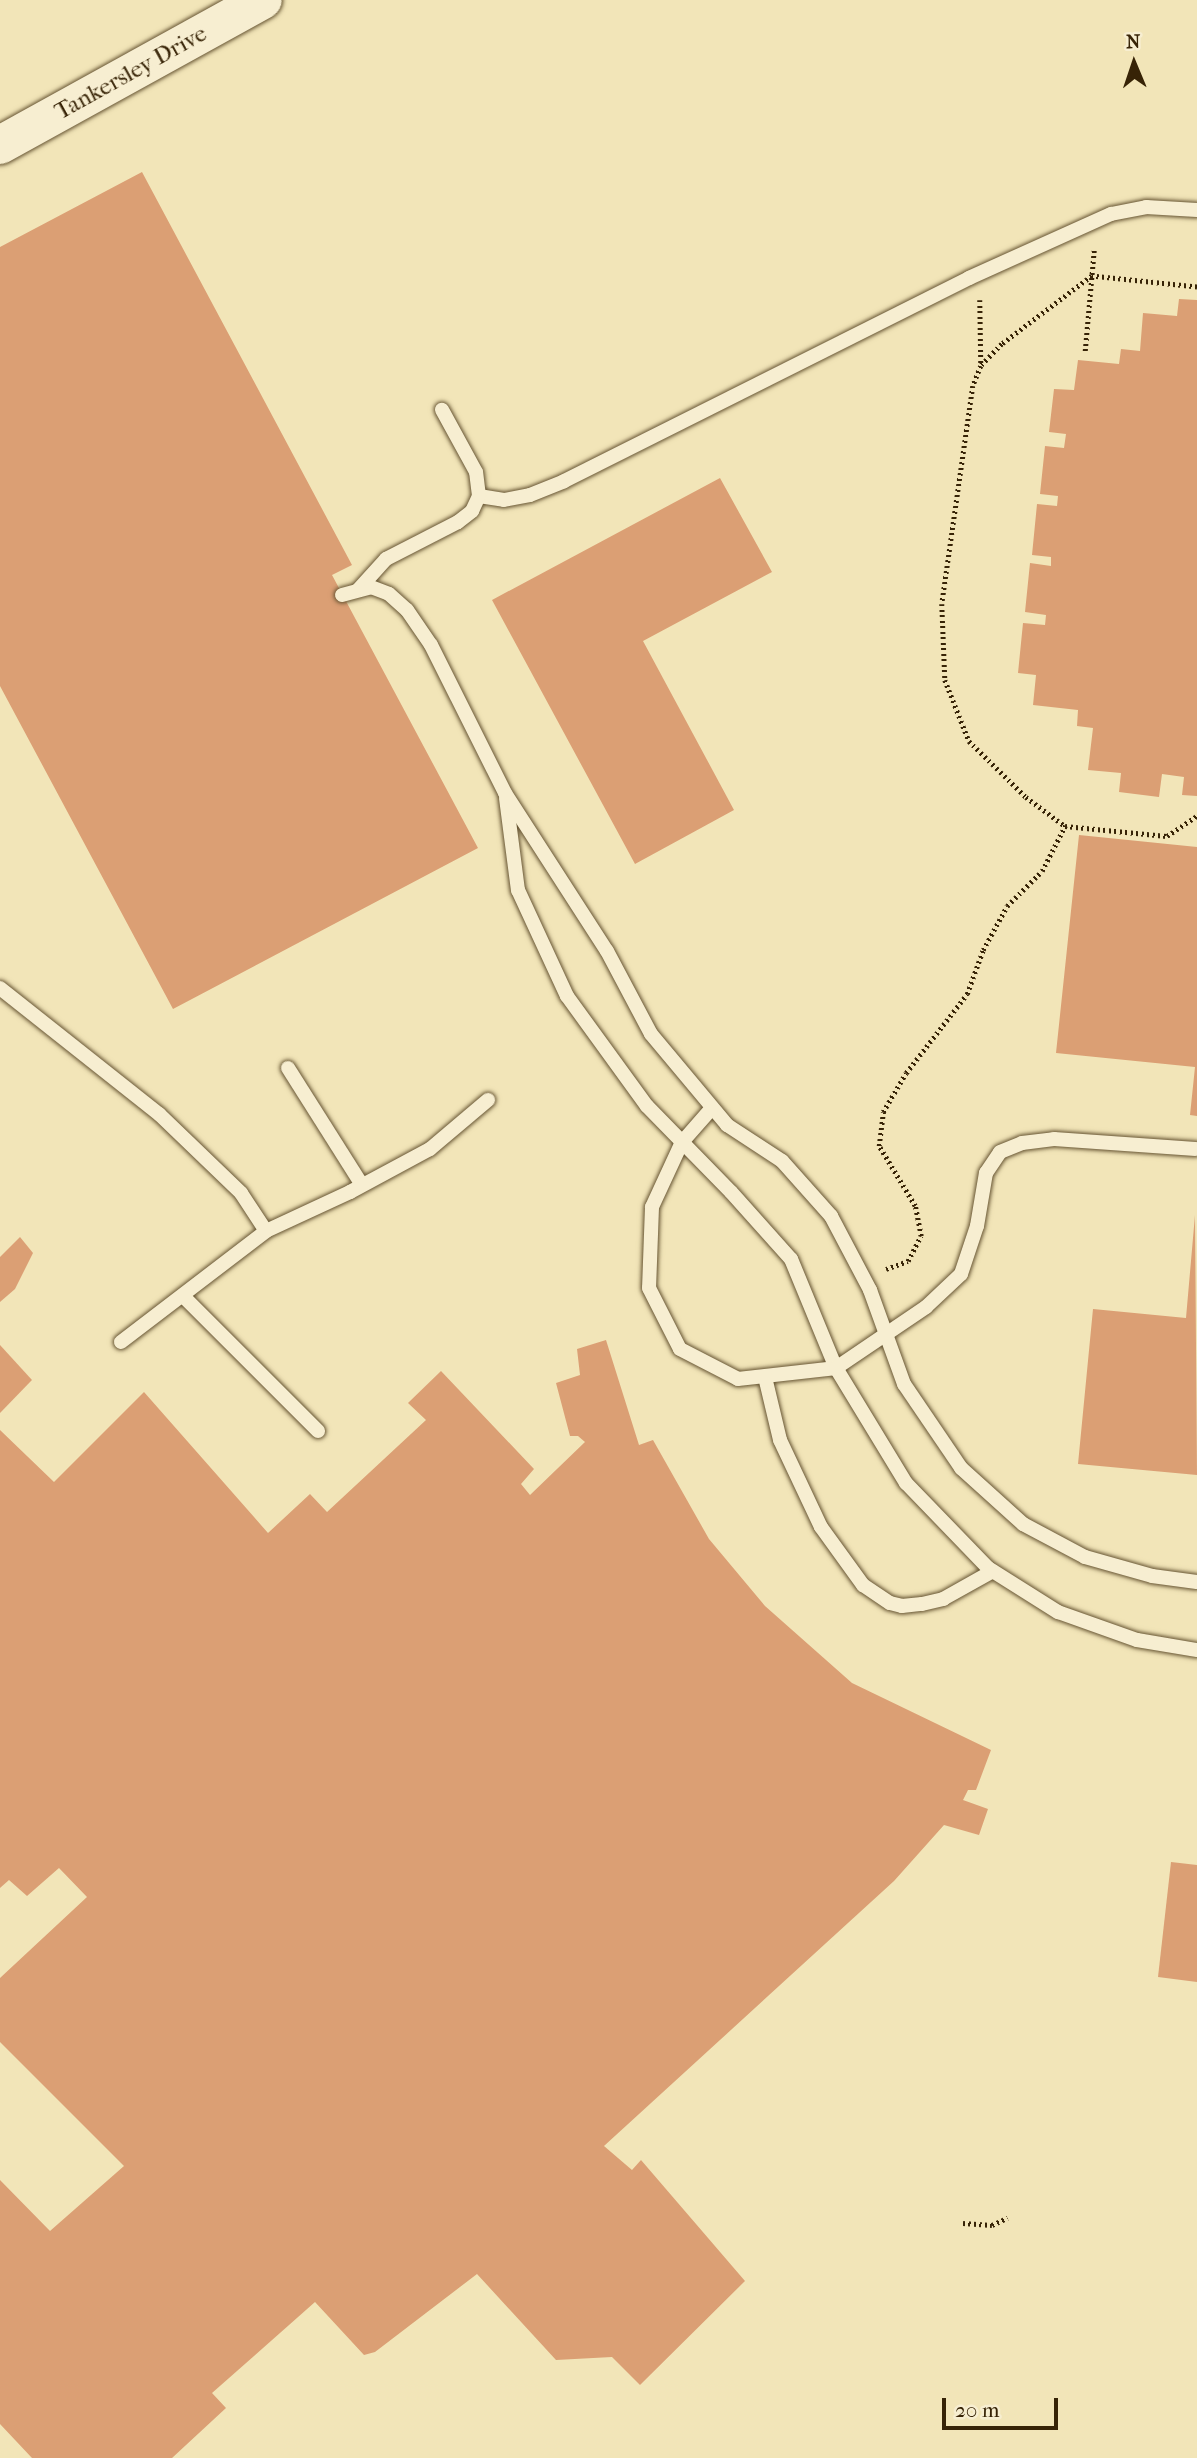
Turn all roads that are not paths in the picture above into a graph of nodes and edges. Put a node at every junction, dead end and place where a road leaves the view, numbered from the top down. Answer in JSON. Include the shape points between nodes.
{"nodes":[{"id":1,"x":262,"y":0,"type":"edge"},
{"id":2,"x":0,"y":145,"type":"edge"},
{"id":3,"x":1197,"y":209,"type":"edge"},
{"id":4,"x":442,"y":410,"type":"dead end"},
{"id":5,"x":479,"y":496,"type":"junction"},
{"id":6,"x":358,"y":590,"type":"junction"},
{"id":7,"x":342,"y":595,"type":"dead end"},
{"id":8,"x":505,"y":793,"type":"junction"},
{"id":9,"x":0,"y":988,"type":"edge"},
{"id":10,"x":288,"y":1068,"type":"dead end"},
{"id":11,"x":488,"y":1100,"type":"dead end"},
{"id":12,"x":712,"y":1108,"type":"junction"},
{"id":13,"x":682,"y":1142,"type":"junction"},
{"id":14,"x":1196,"y":1149,"type":"edge"},
{"id":15,"x":362,"y":1185,"type":"junction"},
{"id":16,"x":266,"y":1231,"type":"junction"},
{"id":17,"x":183,"y":1296,"type":"junction"},
{"id":18,"x":886,"y":1334,"type":"junction"},
{"id":19,"x":121,"y":1342,"type":"dead end"},
{"id":20,"x":836,"y":1368,"type":"junction"},
{"id":21,"x":765,"y":1377,"type":"junction"},
{"id":22,"x":318,"y":1431,"type":"dead end"},
{"id":23,"x":993,"y":1571,"type":"junction"},
{"id":24,"x":1197,"y":1582,"type":"edge"},
{"id":25,"x":1197,"y":1650,"type":"edge"}],
"edges":[{"from":1,"to":2,"type":"street","name":"Tankersley Drive"},
{"from":3,"to":5,"type":"lane","via":[[1146,207],[1111,214],[979,274],[564,481],[504,500]]},
{"from":4,"to":5,"type":"lane","via":[[476,472]]},
{"from":5,"to":6,"type":"lane","via":[[458,522],[386,559]]},
{"from":6,"to":7,"type":"lane"},
{"from":6,"to":8,"type":"lane","via":[[371,587],[389,594],[407,610],[431,645]]},
{"from":8,"to":12,"type":"lane","via":[[607,951],[651,1034]]},
{"from":8,"to":13,"type":"lane","via":[[518,890],[567,996],[647,1107]]},
{"from":9,"to":16,"type":"lane","via":[[159,1114],[241,1193]]},
{"from":10,"to":15,"type":"lane"},
{"from":11,"to":15,"type":"lane","via":[[430,1149]]},
{"from":12,"to":13,"type":"lane"},
{"from":12,"to":18,"type":"lane","via":[[727,1125],[782,1161],[831,1216],[863,1276]]},
{"from":13,"to":20,"type":"lane","via":[[791,1259]]},
{"from":13,"to":21,"type":"lane","via":[[652,1207],[649,1288],[680,1349],[738,1379]]},
{"from":14,"to":18,"type":"lane","via":[[1054,1139],[1022,1143],[1000,1152],[986,1173],[977,1226],[961,1274],[926,1307]]},
{"from":15,"to":16,"type":"lane"},
{"from":16,"to":17,"type":"lane"},
{"from":17,"to":19,"type":"lane"},
{"from":17,"to":22,"type":"lane"},
{"from":18,"to":20,"type":"lane"},
{"from":18,"to":24,"type":"lane","via":[[904,1384],[961,1468],[1023,1524],[1085,1557],[1152,1576]]},
{"from":20,"to":21,"type":"lane"},
{"from":20,"to":23,"type":"lane","via":[[906,1483]]},
{"from":21,"to":23,"type":"lane","via":[[780,1440],[815,1514],[863,1585],[890,1603],[922,1604],[943,1599]]},
{"from":23,"to":25,"type":"lane","via":[[1058,1612],[1137,1640]]}]}
